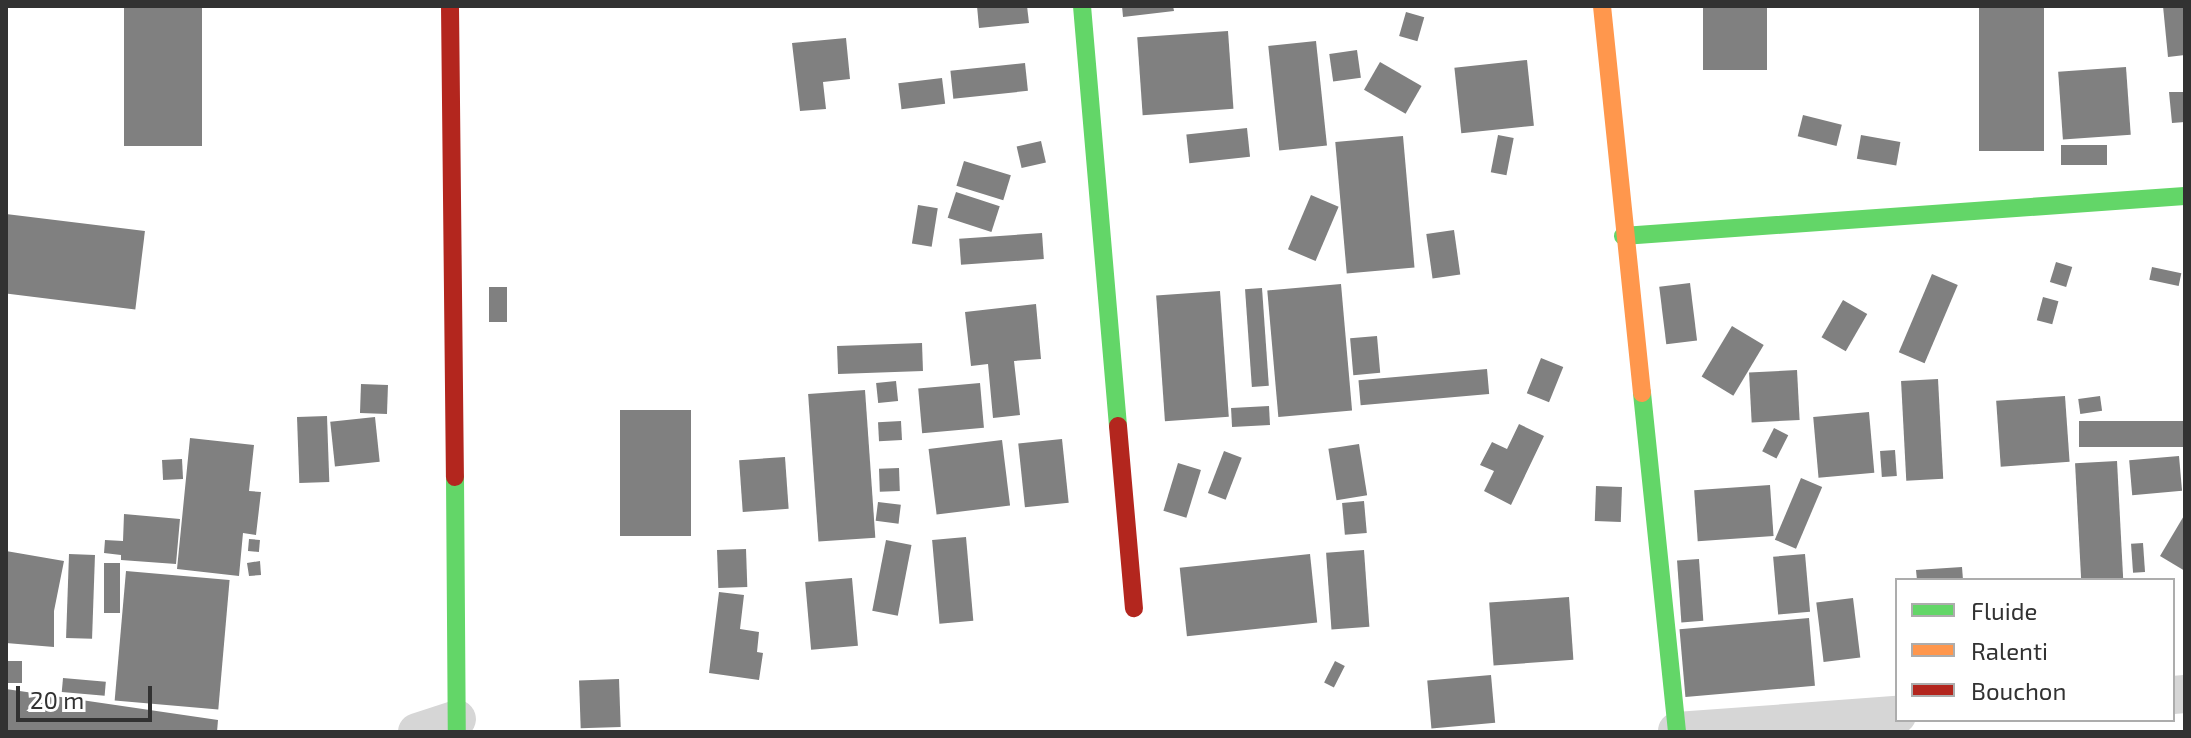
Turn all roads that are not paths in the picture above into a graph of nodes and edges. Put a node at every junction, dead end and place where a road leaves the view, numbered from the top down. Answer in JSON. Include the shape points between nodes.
{"nodes":[{"id":1,"x":450,"y":6,"type":"edge"},
{"id":2,"x":1082,"y":6,"type":"edge"},
{"id":3,"x":1602,"y":6,"type":"edge"},
{"id":4,"x":2185,"y":196,"type":"edge"},
{"id":5,"x":1623,"y":236,"type":"junction"},
{"id":6,"x":1134,"y":608,"type":"dead end"},
{"id":7,"x":1895,"y":715,"type":"edge"},
{"id":8,"x":457,"y":726,"type":"edge"},
{"id":9,"x":417,"y":732,"type":"edge"},
{"id":10,"x":1677,"y":732,"type":"edge"}],
"edges":[{"from":1,"to":8,"type":"street"},
{"from":2,"to":6,"type":"street"},
{"from":3,"to":5,"type":"street"},
{"from":4,"to":5,"type":"street"},
{"from":5,"to":10,"type":"street"},
{"from":7,"to":10,"type":"street"},
{"from":8,"to":9,"type":"street"}]}
